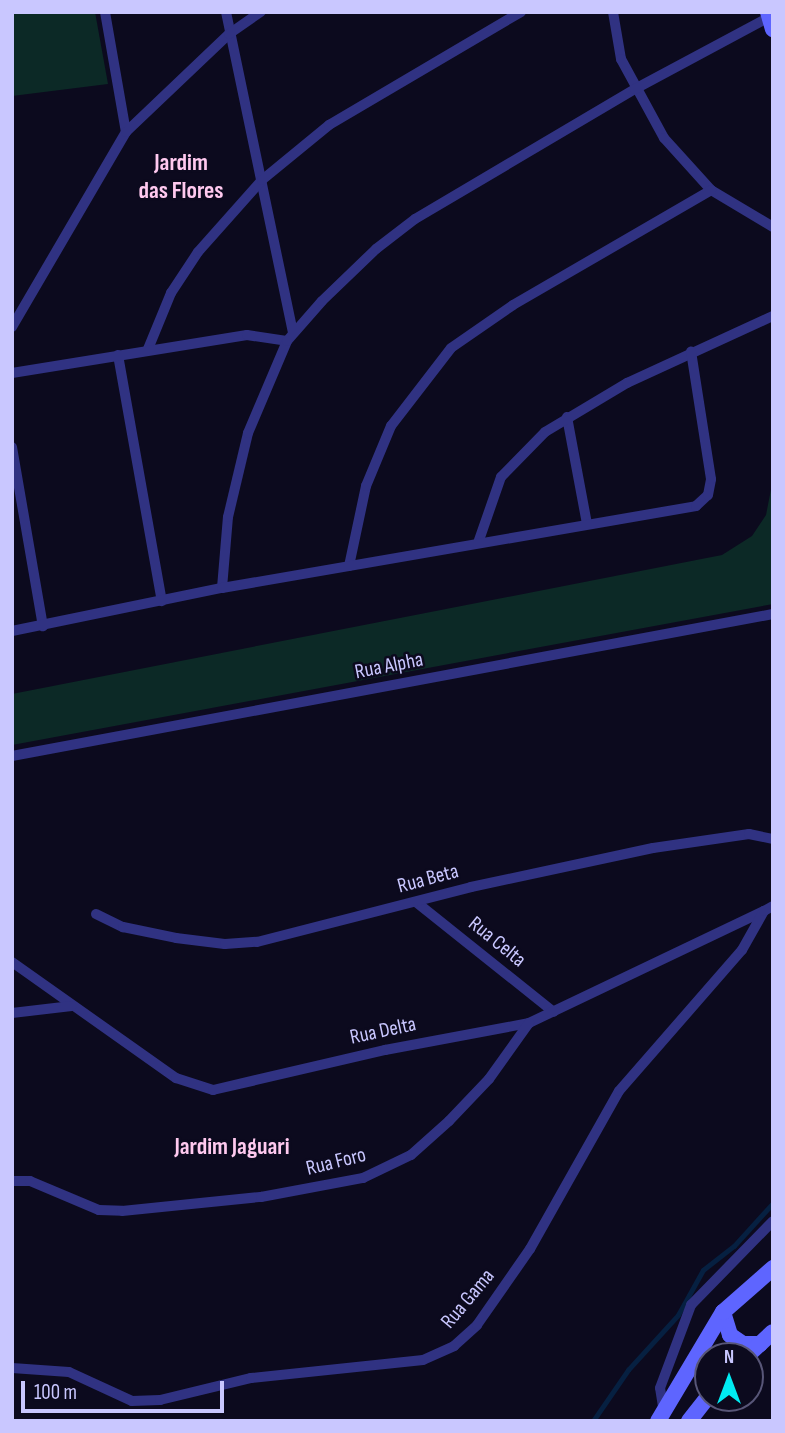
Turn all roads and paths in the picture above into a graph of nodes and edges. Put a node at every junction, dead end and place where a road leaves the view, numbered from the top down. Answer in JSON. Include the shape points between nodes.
{"nodes":[{"id":1,"x":105,"y":12,"type":"edge"},
{"id":2,"x":226,"y":12,"type":"edge"},
{"id":3,"x":261,"y":12,"type":"edge"},
{"id":4,"x":521,"y":12,"type":"edge"},
{"id":5,"x":613,"y":12,"type":"edge"},
{"id":6,"x":771,"y":18,"type":"edge"},
{"id":7,"x":229,"y":34,"type":"junction"},
{"id":8,"x":635,"y":89,"type":"junction"},
{"id":9,"x":126,"y":132,"type":"junction"},
{"id":10,"x":262,"y":180,"type":"junction"},
{"id":11,"x":711,"y":190,"type":"junction"},
{"id":12,"x":773,"y":227,"type":"edge"},
{"id":13,"x":773,"y":316,"type":"edge"},
{"id":14,"x":12,"y":327,"type":"edge"},
{"id":15,"x":290,"y":336,"type":"junction"},
{"id":16,"x":148,"y":349,"type":"junction"},
{"id":17,"x":691,"y":352,"type":"junction"},
{"id":18,"x":118,"y":355,"type":"junction"},
{"id":19,"x":12,"y":373,"type":"edge"},
{"id":20,"x":567,"y":417,"type":"junction"},
{"id":21,"x":12,"y":447,"type":"edge"},
{"id":22,"x":587,"y":524,"type":"junction"},
{"id":23,"x":478,"y":543,"type":"junction"},
{"id":24,"x":349,"y":566,"type":"junction"},
{"id":25,"x":222,"y":588,"type":"junction"},
{"id":26,"x":162,"y":601,"type":"junction"},
{"id":27,"x":773,"y":614,"type":"edge"},
{"id":28,"x":43,"y":626,"type":"junction"},
{"id":29,"x":12,"y":631,"type":"edge"},
{"id":30,"x":12,"y":756,"type":"edge"},
{"id":31,"x":773,"y":839,"type":"edge"},
{"id":32,"x":416,"y":902,"type":"junction"},
{"id":33,"x":768,"y":909,"type":"edge"},
{"id":34,"x":96,"y":914,"type":"dead end"},
{"id":35,"x":12,"y":962,"type":"edge"},
{"id":36,"x":72,"y":1006,"type":"junction"},
{"id":37,"x":554,"y":1012,"type":"junction"},
{"id":38,"x":12,"y":1013,"type":"edge"},
{"id":39,"x":528,"y":1023,"type":"junction"},
{"id":40,"x":12,"y":1181,"type":"edge"},
{"id":41,"x":773,"y":1221,"type":"edge"},
{"id":42,"x":773,"y":1268,"type":"edge"},
{"id":43,"x":723,"y":1312,"type":"junction"},
{"id":44,"x":740,"y":1342,"type":"edge"},
{"id":45,"x":12,"y":1368,"type":"edge"},
{"id":46,"x":661,"y":1417,"type":"edge"}],
"edges":[{"from":1,"to":9,"type":"street"},
{"from":2,"to":7,"type":"street"},
{"from":3,"to":7,"type":"street"},
{"from":4,"to":10,"type":"street","via":[[329,125]]},
{"from":5,"to":8,"type":"street","via":[[621,59]]},
{"from":6,"to":8,"type":"street"},
{"from":7,"to":9,"type":"street"},
{"from":7,"to":10,"type":"street"},
{"from":8,"to":11,"type":"street","via":[[664,138]]},
{"from":8,"to":15,"type":"street","via":[[415,219],[349,273]]},
{"from":9,"to":14,"type":"street"},
{"from":10,"to":15,"type":"street"},
{"from":10,"to":16,"type":"street","via":[[198,252],[170,293]]},
{"from":11,"to":12,"type":"street"},
{"from":11,"to":24,"type":"street","via":[[513,305],[451,348],[391,426],[366,486]]},
{"from":13,"to":17,"type":"street"},
{"from":15,"to":16,"type":"street","via":[[247,335]]},
{"from":15,"to":25,"type":"street","via":[[248,433],[228,517]]},
{"from":16,"to":18,"type":"street"},
{"from":17,"to":20,"type":"street"},
{"from":17,"to":22,"type":"street","via":[[709,460],[708,495],[696,506]]},
{"from":18,"to":19,"type":"street"},
{"from":18,"to":26,"type":"street"},
{"from":20,"to":22,"type":"street"},
{"from":20,"to":23,"type":"street","via":[[517,457],[501,477]]},
{"from":21,"to":28,"type":"street"},
{"from":22,"to":23,"type":"street"},
{"from":23,"to":24,"type":"street"},
{"from":24,"to":25,"type":"street"},
{"from":25,"to":26,"type":"street"},
{"from":26,"to":28,"type":"street"},
{"from":27,"to":30,"type":"street","name":"Rua Alpha"},
{"from":28,"to":29,"type":"street"},
{"from":31,"to":32,"type":"street","name":"Rua Beta","via":[[749,834],[653,848]]},
{"from":32,"to":34,"type":"street","name":"Rua Beta","via":[[257,942],[225,944],[123,926]]},
{"from":32,"to":37,"type":"street","name":"Rua Celta"},
{"from":33,"to":37,"type":"street","name":"Rua Delta"},
{"from":33,"to":45,"type":"street","name":"Rua Gama","via":[[742,950],[619,1091],[530,1249],[483,1317],[454,1346],[423,1360],[251,1378],[146,1401],[124,1398],[69,1372]]},
{"from":35,"to":36,"type":"street","name":"Rua Delta"},
{"from":36,"to":38,"type":"street"},
{"from":36,"to":39,"type":"street","name":"Rua Delta","via":[[176,1078],[214,1090],[385,1049]]},
{"from":37,"to":39,"type":"street","name":"Rua Delta"},
{"from":39,"to":40,"type":"street","name":"Rua Foro","via":[[489,1079],[449,1121],[411,1155],[363,1178],[261,1197],[122,1211],[99,1210],[30,1181]]},
{"from":41,"to":46,"type":"street","via":[[691,1305],[660,1388]]},
{"from":42,"to":43,"type":"main road"},
{"from":43,"to":44,"type":"main road","via":[[732,1336]]},
{"from":43,"to":46,"type":"main road"}]}
